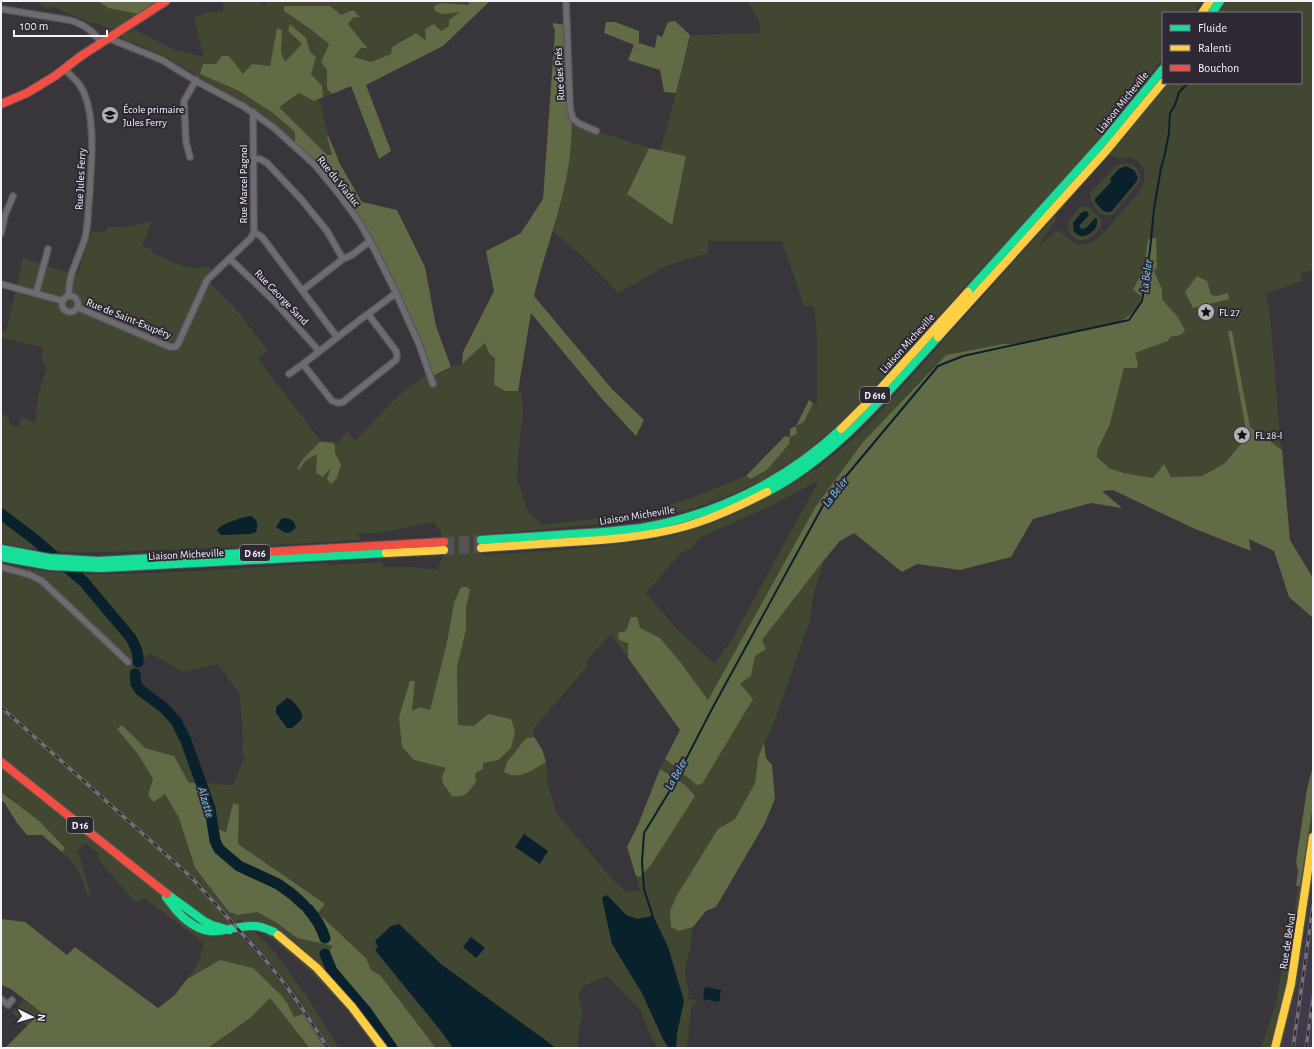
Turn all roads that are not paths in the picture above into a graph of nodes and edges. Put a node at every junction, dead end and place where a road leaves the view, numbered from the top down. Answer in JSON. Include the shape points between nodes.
{"nodes":[{"id":1,"x":166,"y":1,"type":"edge"},
{"id":2,"x":566,"y":1,"type":"edge"},
{"id":3,"x":1210,"y":1,"type":"edge"},
{"id":4,"x":1,"y":8,"type":"edge"},
{"id":5,"x":1203,"y":12,"type":"edge"},
{"id":6,"x":108,"y":38,"type":"junction"},
{"id":7,"x":100,"y":43,"type":"junction"},
{"id":8,"x":64,"y":69,"type":"junction"},
{"id":9,"x":1162,"y":70,"type":"edge"},
{"id":10,"x":196,"y":80,"type":"junction"},
{"id":11,"x":1162,"y":83,"type":"edge"},
{"id":12,"x":1,"y":104,"type":"edge"},
{"id":13,"x":253,"y":112,"type":"junction"},
{"id":14,"x":596,"y":131,"type":"dead end"},
{"id":15,"x":190,"y":157,"type":"dead end"},
{"id":16,"x":253,"y":159,"type":"junction"},
{"id":17,"x":13,"y":196,"type":"dead end"},
{"id":18,"x":3,"y":214,"type":"edge"},
{"id":19,"x":254,"y":232,"type":"junction"},
{"id":20,"x":1,"y":233,"type":"edge"},
{"id":21,"x":370,"y":241,"type":"junction"},
{"id":22,"x":48,"y":249,"type":"dead end"},
{"id":23,"x":230,"y":259,"type":"junction"},
{"id":24,"x":343,"y":259,"type":"junction"},
{"id":25,"x":1,"y":284,"type":"edge"},
{"id":26,"x":303,"y":290,"type":"junction"},
{"id":27,"x":396,"y":293,"type":"junction"},
{"id":28,"x":36,"y":294,"type":"junction"},
{"id":29,"x":69,"y":296,"type":"junction"},
{"id":30,"x":63,"y":301,"type":"junction"},
{"id":31,"x":77,"y":308,"type":"junction"},
{"id":32,"x":368,"y":314,"type":"junction"},
{"id":33,"x":337,"y":336,"type":"junction"},
{"id":34,"x":175,"y":347,"type":"joint"},
{"id":35,"x":319,"y":351,"type":"junction"},
{"id":36,"x":302,"y":364,"type":"junction"},
{"id":37,"x":289,"y":374,"type":"dead end"},
{"id":38,"x":433,"y":384,"type":"dead end"},
{"id":39,"x":444,"y":542,"type":"tunnel mouth"},
{"id":40,"x":1,"y":549,"type":"edge"},
{"id":41,"x":444,"y":550,"type":"tunnel mouth"},
{"id":42,"x":1,"y":557,"type":"edge"},
{"id":43,"x":1,"y":568,"type":"edge"},
{"id":44,"x":128,"y":662,"type":"dead end"},
{"id":45,"x":1,"y":762,"type":"edge"},
{"id":46,"x":1313,"y":837,"type":"edge"},
{"id":47,"x":1,"y":999,"type":"edge"},
{"id":48,"x":12,"y":1000,"type":"dead end"},
{"id":49,"x":383,"y":1048,"type":"edge"},
{"id":50,"x":1275,"y":1048,"type":"edge"}],
"edges":[{"from":1,"to":6,"type":"main road"},
{"from":2,"to":14,"type":"street","name":"Rue des Prés","via":[[570,109],[573,119]]},
{"from":3,"to":5,"type":"main road"},
{"from":4,"to":7,"type":"street","via":[[69,20],[93,32]]},
{"from":6,"to":7,"type":"main road"},
{"from":6,"to":10,"type":"street","name":"Rue du Viaduc","via":[[162,60]]},
{"from":7,"to":8,"type":"main road"},
{"from":8,"to":12,"type":"main road","via":[[27,93]]},
{"from":8,"to":29,"type":"street","name":"Rue Jules Ferry","via":[[82,89],[89,110],[92,137],[86,231],[70,284]]},
{"from":9,"to":11,"type":"main road","name":"Liaison Micheville","number":"D 616","via":[[1104,141],[877,393],[846,425],[807,458],[764,485],[690,517],[649,526],[481,544],[598,540],[651,534],[732,510],[788,480],[832,448],[872,410],[1106,151]]},
{"from":10,"to":13,"type":"street","name":"Rue du Viaduc"},
{"from":10,"to":15,"type":"street","via":[[184,101],[186,142]]},
{"from":13,"to":16,"type":"street","name":"Rue Marcel Pagnol"},
{"from":13,"to":21,"type":"street","name":"Rue du Viaduc","via":[[315,165],[360,223]]},
{"from":16,"to":19,"type":"street","name":"Rue Marcel Pagnol"},
{"from":16,"to":24,"type":"street","via":[[267,163],[301,199],[327,231]]},
{"from":17,"to":18,"type":"street"},
{"from":18,"to":20,"type":"street"},
{"from":19,"to":23,"type":"street","name":"Rue Marcel Pagnol"},
{"from":19,"to":26,"type":"street","via":[[262,237]]},
{"from":21,"to":24,"type":"street"},
{"from":21,"to":27,"type":"street","name":"Rue du Viaduc"},
{"from":22,"to":28,"type":"street"},
{"from":23,"to":34,"type":"street","name":"Rue Marcel Pagnol","via":[[207,280]]},
{"from":23,"to":35,"type":"street","name":"Rue George Sand","via":[[274,301]]},
{"from":24,"to":26,"type":"street"},
{"from":25,"to":28,"type":"street"},
{"from":26,"to":33,"type":"street"},
{"from":27,"to":32,"type":"street"},
{"from":27,"to":38,"type":"street","name":"Rue du Viaduc","via":[[419,344]]},
{"from":28,"to":30,"type":"street"},
{"from":29,"to":30,"type":"street"},
{"from":29,"to":31,"type":"street","via":[[76,300]]},
{"from":30,"to":31,"type":"street","via":[[62,306],[66,311],[72,312]]},
{"from":31,"to":34,"type":"street","name":"Rue de Saint-Exupéry"},
{"from":32,"to":33,"type":"street"},
{"from":32,"to":36,"type":"street","via":[[396,351],[396,360],[343,402],[332,401]]},
{"from":33,"to":35,"type":"street"},
{"from":35,"to":36,"type":"street"},
{"from":36,"to":37,"type":"street"},
{"from":39,"to":40,"type":"main road","name":"Liaison Micheville","number":"D 616","via":[[98,561],[50,558]]},
{"from":41,"to":42,"type":"main road","name":"Liaison Micheville","number":"D 616","via":[[101,568],[59,567]]},
{"from":43,"to":44,"type":"street","via":[[30,575],[42,581]]},
{"from":45,"to":49,"type":"main road","number":"D 16","via":[[159,888],[190,924],[210,932],[219,933],[253,926],[264,927],[276,934],[317,968],[352,1007]]},
{"from":46,"to":50,"type":"main road","name":"Rue de Belval","via":[[1291,984]]},
{"from":47,"to":48,"type":"street","via":[[8,1005]]}]}
